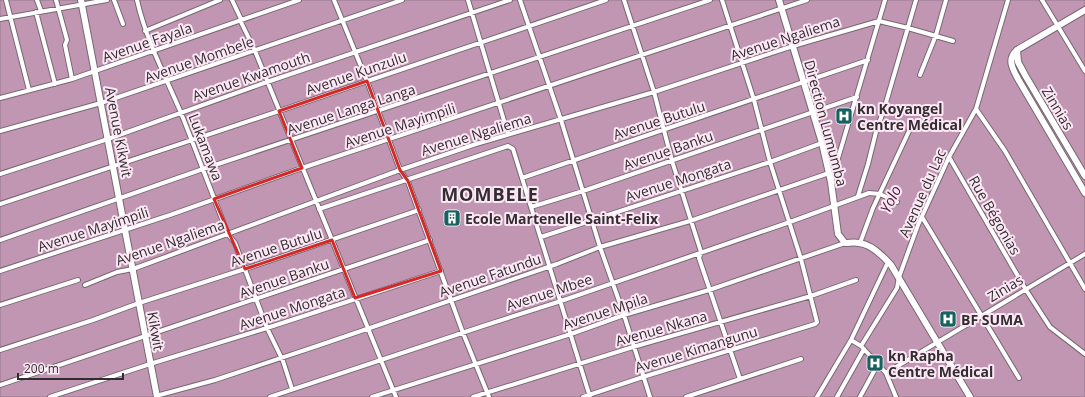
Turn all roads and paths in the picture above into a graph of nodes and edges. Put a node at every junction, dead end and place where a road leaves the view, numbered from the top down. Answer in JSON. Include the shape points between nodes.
{"nodes":[{"id":1,"x":6,"y":0,"type":"edge"},
{"id":2,"x":37,"y":0,"type":"edge"},
{"id":3,"x":56,"y":0,"type":"edge"},
{"id":4,"x":107,"y":0,"type":"edge"},
{"id":5,"x":114,"y":0,"type":"edge"},
{"id":6,"x":137,"y":0,"type":"edge"},
{"id":7,"x":220,"y":0,"type":"edge"},
{"id":8,"x":232,"y":0,"type":"edge"},
{"id":9,"x":299,"y":0,"type":"edge"},
{"id":10,"x":334,"y":0,"type":"edge"},
{"id":11,"x":402,"y":0,"type":"edge"},
{"id":12,"x":468,"y":0,"type":"edge"},
{"id":13,"x":510,"y":0,"type":"edge"},
{"id":14,"x":520,"y":0,"type":"edge"},
{"id":15,"x":606,"y":0,"type":"edge"},
{"id":16,"x":624,"y":0,"type":"edge"},
{"id":17,"x":710,"y":0,"type":"edge"},
{"id":18,"x":722,"y":0,"type":"edge"},
{"id":19,"x":778,"y":0,"type":"edge"},
{"id":20,"x":807,"y":0,"type":"edge"},
{"id":21,"x":885,"y":0,"type":"edge"},
{"id":22,"x":916,"y":0,"type":"edge"},
{"id":23,"x":946,"y":0,"type":"edge"},
{"id":24,"x":1008,"y":0,"type":"edge"},
{"id":25,"x":1042,"y":0,"type":"edge"},
{"id":26,"x":82,"y":2,"type":"edge"},
{"id":27,"x":58,"y":8,"type":"junction"},
{"id":28,"x":781,"y":9,"type":"junction"},
{"id":29,"x":1085,"y":10,"type":"edge"},
{"id":30,"x":41,"y":11,"type":"junction"},
{"id":31,"x":36,"y":12,"type":"junction"},
{"id":32,"x":472,"y":13,"type":"junction"},
{"id":33,"x":10,"y":17,"type":"junction"},
{"id":34,"x":0,"y":19,"type":"edge"},
{"id":35,"x":241,"y":20,"type":"junction"},
{"id":36,"x":342,"y":20,"type":"junction"},
{"id":37,"x":879,"y":21,"type":"junction"},
{"id":38,"x":123,"y":24,"type":"dead end"},
{"id":39,"x":530,"y":26,"type":"junction"},
{"id":40,"x":633,"y":26,"type":"junction"},
{"id":41,"x":730,"y":26,"type":"junction"},
{"id":42,"x":1058,"y":26,"type":"junction"},
{"id":43,"x":908,"y":28,"type":"junction"},
{"id":44,"x":145,"y":31,"type":"junction"},
{"id":45,"x":936,"y":35,"type":"junction"},
{"id":46,"x":953,"y":41,"type":"dead end"},
{"id":47,"x":481,"y":43,"type":"junction"},
{"id":48,"x":792,"y":46,"type":"junction"},
{"id":49,"x":1017,"y":50,"type":"junction"},
{"id":50,"x":154,"y":51,"type":"junction"},
{"id":51,"x":255,"y":51,"type":"junction"},
{"id":52,"x":354,"y":53,"type":"junction"},
{"id":53,"x":540,"y":56,"type":"junction"},
{"id":54,"x":642,"y":56,"type":"junction"},
{"id":55,"x":868,"y":60,"type":"junction"},
{"id":56,"x":743,"y":63,"type":"junction"},
{"id":57,"x":1085,"y":71,"type":"edge"},
{"id":58,"x":95,"y":72,"type":"junction"},
{"id":59,"x":491,"y":74,"type":"junction"},
{"id":60,"x":920,"y":75,"type":"dead end"},
{"id":61,"x":1025,"y":75,"type":"junction"},
{"id":62,"x":72,"y":79,"type":"junction"},
{"id":63,"x":1018,"y":79,"type":"junction"},
{"id":64,"x":367,"y":81,"type":"junction"},
{"id":65,"x":166,"y":82,"type":"junction"},
{"id":66,"x":267,"y":82,"type":"junction"},
{"id":67,"x":804,"y":82,"type":"junction"},
{"id":68,"x":55,"y":84,"type":"junction"},
{"id":69,"x":549,"y":87,"type":"junction"},
{"id":70,"x":29,"y":90,"type":"junction"},
{"id":71,"x":654,"y":92,"type":"junction"},
{"id":72,"x":0,"y":98,"type":"edge"},
{"id":73,"x":857,"y":98,"type":"junction"},
{"id":74,"x":754,"y":100,"type":"junction"},
{"id":75,"x":101,"y":103,"type":"junction"},
{"id":76,"x":500,"y":103,"type":"junction"},
{"id":77,"x":976,"y":109,"type":"junction"},
{"id":78,"x":279,"y":111,"type":"junction"},
{"id":79,"x":378,"y":112,"type":"junction"},
{"id":80,"x":181,"y":113,"type":"junction"},
{"id":81,"x":812,"y":113,"type":"junction"},
{"id":82,"x":561,"y":120,"type":"junction"},
{"id":83,"x":762,"y":129,"type":"junction"},
{"id":84,"x":910,"y":129,"type":"dead end"},
{"id":85,"x":664,"y":130,"type":"junction"},
{"id":86,"x":0,"y":131,"type":"edge"},
{"id":87,"x":508,"y":134,"type":"junction"},
{"id":88,"x":108,"y":139,"type":"junction"},
{"id":89,"x":191,"y":140,"type":"junction"},
{"id":90,"x":291,"y":140,"type":"junction"},
{"id":91,"x":389,"y":140,"type":"junction"},
{"id":92,"x":822,"y":143,"type":"junction"},
{"id":93,"x":1066,"y":145,"type":"junction"},
{"id":94,"x":1058,"y":150,"type":"junction"},
{"id":95,"x":949,"y":157,"type":"junction"},
{"id":96,"x":573,"y":160,"type":"junction"},
{"id":97,"x":672,"y":161,"type":"junction"},
{"id":98,"x":770,"y":162,"type":"junction"},
{"id":99,"x":113,"y":167,"type":"junction"},
{"id":100,"x":302,"y":168,"type":"junction"},
{"id":101,"x":203,"y":169,"type":"junction"},
{"id":102,"x":400,"y":170,"type":"junction"},
{"id":103,"x":829,"y":173,"type":"junction"},
{"id":104,"x":0,"y":174,"type":"edge"},
{"id":105,"x":1085,"y":176,"type":"edge"},
{"id":106,"x":522,"y":178,"type":"junction"},
{"id":107,"x":408,"y":181,"type":"junction"},
{"id":108,"x":831,"y":182,"type":"junction"},
{"id":109,"x":780,"y":190,"type":"junction"},
{"id":110,"x":583,"y":191,"type":"junction"},
{"id":111,"x":681,"y":191,"type":"junction"},
{"id":112,"x":1085,"y":193,"type":"edge"},
{"id":113,"x":880,"y":194,"type":"junction"},
{"id":114,"x":858,"y":196,"type":"junction"},
{"id":115,"x":119,"y":198,"type":"junction"},
{"id":116,"x":214,"y":199,"type":"junction"},
{"id":117,"x":316,"y":200,"type":"junction"},
{"id":118,"x":897,"y":202,"type":"dead end"},
{"id":119,"x":0,"y":204,"type":"edge"},
{"id":120,"x":834,"y":206,"type":"junction"},
{"id":121,"x":531,"y":207,"type":"junction"},
{"id":122,"x":319,"y":209,"type":"junction"},
{"id":123,"x":419,"y":210,"type":"junction"},
{"id":124,"x":922,"y":217,"type":"junction"},
{"id":125,"x":592,"y":220,"type":"junction"},
{"id":126,"x":690,"y":221,"type":"junction"},
{"id":127,"x":790,"y":222,"type":"junction"},
{"id":128,"x":125,"y":229,"type":"junction"},
{"id":129,"x":228,"y":234,"type":"junction"},
{"id":130,"x":541,"y":237,"type":"junction"},
{"id":131,"x":0,"y":240,"type":"edge"},
{"id":132,"x":332,"y":240,"type":"junction"},
{"id":133,"x":430,"y":240,"type":"junction"},
{"id":134,"x":860,"y":243,"type":"junction"},
{"id":135,"x":846,"y":244,"type":"junction"},
{"id":136,"x":600,"y":247,"type":"junction"},
{"id":137,"x":701,"y":252,"type":"junction"},
{"id":138,"x":1085,"y":254,"type":"edge"},
{"id":139,"x":801,"y":259,"type":"junction"},
{"id":140,"x":888,"y":262,"type":"junction"},
{"id":141,"x":1070,"y":263,"type":"junction"},
{"id":142,"x":550,"y":266,"type":"junction"},
{"id":143,"x":133,"y":269,"type":"junction"},
{"id":144,"x":245,"y":270,"type":"junction"},
{"id":145,"x":344,"y":270,"type":"junction"},
{"id":146,"x":0,"y":271,"type":"edge"},
{"id":147,"x":441,"y":271,"type":"junction"},
{"id":148,"x":899,"y":277,"type":"junction"},
{"id":149,"x":78,"y":280,"type":"dead end"},
{"id":150,"x":856,"y":280,"type":"dead end"},
{"id":151,"x":613,"y":283,"type":"junction"},
{"id":152,"x":85,"y":285,"type":"dead end"},
{"id":153,"x":1085,"y":288,"type":"edge"},
{"id":154,"x":709,"y":290,"type":"junction"},
{"id":155,"x":1026,"y":290,"type":"junction"},
{"id":156,"x":811,"y":296,"type":"junction"},
{"id":157,"x":355,"y":298,"type":"junction"},
{"id":158,"x":256,"y":299,"type":"junction"},
{"id":159,"x":452,"y":300,"type":"junction"},
{"id":160,"x":562,"y":301,"type":"junction"},
{"id":161,"x":139,"y":303,"type":"junction"},
{"id":162,"x":0,"y":305,"type":"edge"},
{"id":163,"x":624,"y":315,"type":"junction"},
{"id":164,"x":982,"y":317,"type":"junction"},
{"id":165,"x":720,"y":322,"type":"junction"},
{"id":166,"x":267,"y":328,"type":"junction"},
{"id":167,"x":369,"y":328,"type":"junction"},
{"id":168,"x":463,"y":333,"type":"junction"},
{"id":169,"x":571,"y":334,"type":"junction"},
{"id":170,"x":145,"y":336,"type":"junction"},
{"id":171,"x":851,"y":340,"type":"junction"},
{"id":172,"x":937,"y":342,"type":"junction"},
{"id":173,"x":633,"y":347,"type":"junction"},
{"id":174,"x":863,"y":347,"type":"junction"},
{"id":175,"x":0,"y":350,"type":"edge"},
{"id":176,"x":729,"y":350,"type":"junction"},
{"id":177,"x":1085,"y":354,"type":"edge"},
{"id":178,"x":281,"y":357,"type":"junction"},
{"id":179,"x":382,"y":359,"type":"junction"},
{"id":180,"x":801,"y":359,"type":"dead end"},
{"id":181,"x":150,"y":364,"type":"junction"},
{"id":182,"x":475,"y":364,"type":"junction"},
{"id":183,"x":579,"y":364,"type":"junction"},
{"id":184,"x":878,"y":364,"type":"junction"},
{"id":185,"x":886,"y":373,"type":"junction"},
{"id":186,"x":643,"y":377,"type":"junction"},
{"id":187,"x":1019,"y":378,"type":"dead end"},
{"id":188,"x":740,"y":380,"type":"junction"},
{"id":189,"x":0,"y":385,"type":"edge"},
{"id":190,"x":292,"y":389,"type":"junction"},
{"id":191,"x":394,"y":390,"type":"junction"},
{"id":192,"x":488,"y":395,"type":"edge"},
{"id":193,"x":590,"y":396,"type":"edge"},
{"id":194,"x":50,"y":397,"type":"edge"},
{"id":195,"x":156,"y":397,"type":"edge"},
{"id":196,"x":270,"y":397,"type":"edge"},
{"id":197,"x":372,"y":397,"type":"edge"},
{"id":198,"x":396,"y":397,"type":"edge"},
{"id":199,"x":473,"y":397,"type":"edge"},
{"id":200,"x":582,"y":397,"type":"edge"},
{"id":201,"x":650,"y":397,"type":"edge"},
{"id":202,"x":686,"y":397,"type":"edge"},
{"id":203,"x":817,"y":397,"type":"edge"},
{"id":204,"x":837,"y":397,"type":"edge"},
{"id":205,"x":860,"y":397,"type":"edge"},
{"id":206,"x":896,"y":397,"type":"edge"},
{"id":207,"x":970,"y":397,"type":"edge"}],
"edges":[{"from":1,"to":33,"type":"street"},
{"from":2,"to":30,"type":"street"},
{"from":3,"to":27,"type":"street"},
{"from":4,"to":26,"type":"street"},
{"from":5,"to":38,"type":"street"},
{"from":6,"to":44,"type":"street","name":"Lukamawa"},
{"from":7,"to":44,"type":"street"},
{"from":8,"to":35,"type":"street"},
{"from":9,"to":35,"type":"street","name":"Avenue Fayala"},
{"from":10,"to":36,"type":"street"},
{"from":11,"to":36,"type":"street","name":"Avenue Mombele"},
{"from":12,"to":32,"type":"street"},
{"from":13,"to":32,"type":"street","name":"Avenue Kwamouth"},
{"from":14,"to":39,"type":"street"},
{"from":15,"to":39,"type":"street","name":"Avenue Kunzulu"},
{"from":16,"to":40,"type":"street"},
{"from":17,"to":40,"type":"street","name":"Avenue Langa Langa"},
{"from":18,"to":41,"type":"street"},
{"from":19,"to":28,"type":"street","name":"Direction Lumumba"},
{"from":20,"to":28,"type":"street","name":"Avenue Mayimpili"},
{"from":21,"to":37,"type":"street"},
{"from":22,"to":43,"type":"street"},
{"from":23,"to":45,"type":"street"},
{"from":24,"to":77,"type":"street","name":"Avenue du Lac"},
{"from":25,"to":42,"type":"street"},
{"from":26,"to":27,"type":"street"},
{"from":26,"to":58,"type":"street","name":"Avenue Kikwit"},
{"from":27,"to":30,"type":"street"},
{"from":27,"to":62,"type":"street","via":[[67,40],[65,45]]},
{"from":28,"to":41,"type":"street","name":"Avenue Mayimpili"},
{"from":28,"to":48,"type":"street","name":"Direction Lumumba"},
{"from":29,"to":42,"type":"street"},
{"from":30,"to":31,"type":"street"},
{"from":31,"to":33,"type":"street"},
{"from":31,"to":68,"type":"street"},
{"from":32,"to":47,"type":"street"},
{"from":32,"to":52,"type":"street","name":"Avenue Kwamouth"},
{"from":33,"to":34,"type":"street"},
{"from":33,"to":70,"type":"street"},
{"from":35,"to":50,"type":"street","name":"Avenue Fayala"},
{"from":35,"to":51,"type":"street"},
{"from":36,"to":51,"type":"street","name":"Avenue Mombele"},
{"from":36,"to":52,"type":"street"},
{"from":37,"to":43,"type":"street"},
{"from":37,"to":48,"type":"street","name":"Avenue Ngaliema"},
{"from":37,"to":55,"type":"street"},
{"from":39,"to":47,"type":"street","name":"Avenue Kunzulu"},
{"from":39,"to":53,"type":"street"},
{"from":40,"to":53,"type":"street","name":"Avenue Langa Langa"},
{"from":40,"to":54,"type":"street"},
{"from":41,"to":54,"type":"street","name":"Avenue Mayimpili"},
{"from":41,"to":56,"type":"street"},
{"from":42,"to":49,"type":"street"},
{"from":42,"to":57,"type":"street"},
{"from":43,"to":45,"type":"street"},
{"from":43,"to":114,"type":"street"},
{"from":44,"to":50,"type":"street","name":"Lukamawa"},
{"from":45,"to":46,"type":"street"},
{"from":45,"to":60,"type":"street"},
{"from":47,"to":59,"type":"street"},
{"from":47,"to":64,"type":"street","name":"Avenue Kunzulu"},
{"from":48,"to":56,"type":"street","name":"Avenue Ngaliema"},
{"from":48,"to":67,"type":"street","name":"Direction Lumumba"},
{"from":49,"to":61,"type":"street","name":"Zinnias","via":[[1018,62]]},
{"from":49,"to":63,"type":"street","via":[[1011,56],[1011,62]]},
{"from":50,"to":58,"type":"street","name":"Avenue Fayala"},
{"from":50,"to":65,"type":"street","name":"Lukamawa"},
{"from":51,"to":65,"type":"street","name":"Avenue Mombele"},
{"from":51,"to":66,"type":"street"},
{"from":52,"to":64,"type":"street"},
{"from":52,"to":66,"type":"street","name":"Avenue Kwamouth"},
{"from":53,"to":59,"type":"street","name":"Avenue Langa Langa"},
{"from":53,"to":69,"type":"street"},
{"from":54,"to":69,"type":"street","name":"Avenue Mayimpili"},
{"from":54,"to":71,"type":"street"},
{"from":55,"to":67,"type":"street","name":"Avenue Butulu"},
{"from":55,"to":73,"type":"street"},
{"from":56,"to":71,"type":"street","name":"Avenue Ngaliema"},
{"from":56,"to":74,"type":"street"},
{"from":58,"to":62,"type":"street","name":"Avenue Fayala"},
{"from":58,"to":75,"type":"street","name":"Avenue Kikwit"},
{"from":59,"to":76,"type":"street"},
{"from":59,"to":79,"type":"street","name":"Avenue Langa Langa"},
{"from":61,"to":63,"type":"street"},
{"from":61,"to":93,"type":"street","name":"Zinnias"},
{"from":62,"to":68,"type":"street","name":"Avenue Fayala"},
{"from":63,"to":94,"type":"street"},
{"from":64,"to":78,"type":"street","name":"Avenue Kunzulu"},
{"from":64,"to":79,"type":"street"},
{"from":65,"to":75,"type":"street","name":"Avenue Mombele"},
{"from":65,"to":80,"type":"street","name":"Lukamawa"},
{"from":66,"to":78,"type":"street"},
{"from":66,"to":80,"type":"street","name":"Avenue Kwamouth"},
{"from":67,"to":74,"type":"street","name":"Avenue Butulu"},
{"from":67,"to":81,"type":"street","name":"Direction Lumumba"},
{"from":68,"to":70,"type":"street","name":"Avenue Fayala"},
{"from":69,"to":76,"type":"street","name":"Avenue Mayimpili"},
{"from":69,"to":82,"type":"street"},
{"from":70,"to":72,"type":"street","name":"Avenue Fayala"},
{"from":71,"to":82,"type":"street","name":"Avenue Ngaliema"},
{"from":71,"to":85,"type":"street"},
{"from":73,"to":81,"type":"street","name":"Avenue Banku"},
{"from":73,"to":108,"type":"street"},
{"from":74,"to":83,"type":"street"},
{"from":74,"to":85,"type":"street","name":"Avenue Butulu"},
{"from":75,"to":86,"type":"street","name":"Avenue Mombele"},
{"from":75,"to":88,"type":"street","name":"Avenue Kikwit"},
{"from":76,"to":87,"type":"street"},
{"from":76,"to":91,"type":"street","name":"Avenue Mayimpili"},
{"from":77,"to":95,"type":"street","name":"Avenue du Lac"},
{"from":77,"to":141,"type":"street","via":[[1005,151]]},
{"from":78,"to":89,"type":"street","name":"Avenue Kunzulu"},
{"from":78,"to":90,"type":"street"},
{"from":79,"to":90,"type":"street","name":"Avenue Langa Langa"},
{"from":79,"to":91,"type":"street"},
{"from":80,"to":88,"type":"street","name":"Avenue Kwamouth"},
{"from":80,"to":89,"type":"street","name":"Lukamawa"},
{"from":81,"to":83,"type":"street","name":"Avenue Banku"},
{"from":81,"to":92,"type":"street","name":"Direction Lumumba"},
{"from":82,"to":87,"type":"street","name":"Avenue Ngaliema"},
{"from":82,"to":96,"type":"street"},
{"from":83,"to":97,"type":"street","name":"Avenue Banku"},
{"from":83,"to":98,"type":"street"},
{"from":84,"to":113,"type":"street"},
{"from":85,"to":96,"type":"street","name":"Avenue Butulu"},
{"from":85,"to":97,"type":"street"},
{"from":87,"to":102,"type":"street","name":"Avenue Ngaliema"},
{"from":88,"to":99,"type":"street","name":"Avenue Kikwit"},
{"from":88,"to":104,"type":"street","name":"Avenue Kwamouth"},
{"from":89,"to":99,"type":"street","name":"Avenue Kunzulu"},
{"from":89,"to":101,"type":"street","name":"Lukamawa"},
{"from":90,"to":100,"type":"street"},
{"from":90,"to":101,"type":"street","name":"Avenue Langa Langa"},
{"from":91,"to":100,"type":"street","name":"Avenue Mayimpili"},
{"from":91,"to":102,"type":"street"},
{"from":92,"to":98,"type":"street","name":"Avenue Mongata"},
{"from":92,"to":103,"type":"street","name":"Direction Lumumba"},
{"from":93,"to":94,"type":"street"},
{"from":93,"to":105,"type":"street","name":"Zinnias"},
{"from":94,"to":112,"type":"street"},
{"from":95,"to":124,"type":"street","name":"Avenue du Lac"},
{"from":95,"to":155,"type":"street","name":"Rue Bégonias"},
{"from":96,"to":106,"type":"street","name":"Avenue Butulu"},
{"from":96,"to":110,"type":"street"},
{"from":97,"to":110,"type":"street","name":"Avenue Banku"},
{"from":97,"to":111,"type":"street"},
{"from":98,"to":109,"type":"street"},
{"from":98,"to":111,"type":"street","name":"Avenue Mongata"},
{"from":99,"to":115,"type":"street","name":"Avenue Kikwit"},
{"from":99,"to":119,"type":"street"},
{"from":100,"to":116,"type":"street","name":"Avenue Mayimpili"},
{"from":100,"to":117,"type":"street"},
{"from":101,"to":115,"type":"street","name":"Avenue Langa Langa"},
{"from":101,"to":116,"type":"street","name":"Lukamawa"},
{"from":102,"to":107,"type":"street"},
{"from":102,"to":117,"type":"street","name":"Avenue Ngaliema"},
{"from":103,"to":108,"type":"street","name":"Direction Lumumba"},
{"from":103,"to":109,"type":"street","name":"Avenue Fatundu"},
{"from":106,"to":107,"type":"street","via":[[513,148],[508,146]]},
{"from":106,"to":121,"type":"street"},
{"from":107,"to":122,"type":"street"},
{"from":107,"to":123,"type":"street"},
{"from":108,"to":120,"type":"street","name":"Direction Lumumba"},
{"from":109,"to":126,"type":"street","name":"Avenue Fatundu"},
{"from":109,"to":127,"type":"street"},
{"from":110,"to":121,"type":"street","name":"Avenue Banku"},
{"from":110,"to":125,"type":"street"},
{"from":111,"to":125,"type":"street","name":"Avenue Mongata"},
{"from":111,"to":126,"type":"street"},
{"from":113,"to":114,"type":"street","name":"Avenue Mbee"},
{"from":113,"to":118,"type":"street"},
{"from":113,"to":134,"type":"street"},
{"from":114,"to":120,"type":"street","name":"Avenue Mbee"},
{"from":115,"to":128,"type":"street","name":"Avenue Kikwit"},
{"from":115,"to":131,"type":"street","name":"Avenue Langa Langa"},
{"from":116,"to":128,"type":"street","name":"Avenue Mayimpili"},
{"from":116,"to":129,"type":"street","name":"Lukamawa"},
{"from":117,"to":122,"type":"street"},
{"from":117,"to":129,"type":"street","name":"Avenue Ngaliema"},
{"from":120,"to":127,"type":"street","name":"Avenue Mbee"},
{"from":120,"to":135,"type":"street","name":"Direction Lumumba","via":[[838,234]]},
{"from":121,"to":130,"type":"street"},
{"from":122,"to":132,"type":"street"},
{"from":123,"to":132,"type":"street","name":"Avenue Butulu"},
{"from":123,"to":133,"type":"street"},
{"from":124,"to":148,"type":"street","name":"Avenue du Lac"},
{"from":124,"to":164,"type":"street"},
{"from":125,"to":130,"type":"street","name":"Avenue Mongata"},
{"from":125,"to":136,"type":"street"},
{"from":126,"to":136,"type":"street","name":"Avenue Fatundu"},
{"from":126,"to":137,"type":"street"},
{"from":127,"to":137,"type":"street","name":"Avenue Mbee"},
{"from":127,"to":139,"type":"street"},
{"from":128,"to":143,"type":"street","name":"Avenue Kikwit"},
{"from":128,"to":146,"type":"street","name":"Avenue Mayimpili"},
{"from":129,"to":143,"type":"street","name":"Avenue Ngaliema"},
{"from":129,"to":144,"type":"street","name":"Lukamawa","via":[[235,243]]},
{"from":130,"to":142,"type":"street"},
{"from":132,"to":144,"type":"street","name":"Avenue Butulu"},
{"from":132,"to":145,"type":"street"},
{"from":133,"to":145,"type":"street","name":"Avenue Banku"},
{"from":133,"to":147,"type":"street"},
{"from":134,"to":135,"type":"street"},
{"from":134,"to":140,"type":"street","via":[[876,251]]},
{"from":135,"to":139,"type":"street","name":"Avenue Mpila"},
{"from":136,"to":142,"type":"street","name":"Avenue Fatundu"},
{"from":136,"to":151,"type":"street"},
{"from":137,"to":151,"type":"street","name":"Avenue Mbee"},
{"from":137,"to":154,"type":"street","via":[[699,256]]},
{"from":138,"to":141,"type":"street","name":"Zinias"},
{"from":139,"to":154,"type":"street","name":"Avenue Mpila"},
{"from":139,"to":156,"type":"street"},
{"from":140,"to":148,"type":"street"},
{"from":140,"to":171,"type":"street"},
{"from":141,"to":153,"type":"street"},
{"from":141,"to":155,"type":"street","name":"Zinias"},
{"from":142,"to":159,"type":"street","name":"Avenue Fatundu"},
{"from":142,"to":160,"type":"street"},
{"from":143,"to":152,"type":"street","name":"Avenue Ngaliema","via":[[117,272]]},
{"from":143,"to":161,"type":"street","name":"Kikwit"},
{"from":144,"to":158,"type":"street","name":"Lukamawa"},
{"from":144,"to":161,"type":"street","name":"Avenue Butulu"},
{"from":145,"to":157,"type":"street"},
{"from":145,"to":158,"type":"street","name":"Avenue Banku"},
{"from":147,"to":157,"type":"street","name":"Avenue Mongata"},
{"from":147,"to":159,"type":"street"},
{"from":148,"to":172,"type":"street"},
{"from":148,"to":174,"type":"street","name":"Avenue du Lac","via":[[897,288]]},
{"from":149,"to":162,"type":"street"},
{"from":150,"to":156,"type":"street","name":"Avenue Nkana"},
{"from":151,"to":160,"type":"street","name":"Avenue Mbee"},
{"from":151,"to":163,"type":"street"},
{"from":154,"to":163,"type":"street","name":"Avenue Mpila"},
{"from":154,"to":165,"type":"street"},
{"from":155,"to":164,"type":"street","name":"Zinias"},
{"from":155,"to":177,"type":"street","name":"Rue Bégonias","via":[[1050,327]]},
{"from":156,"to":165,"type":"street","name":"Avenue Nkana"},
{"from":156,"to":176,"type":"street","name":"Avenue Kimangunu","via":[[817,323]]},
{"from":157,"to":166,"type":"street","name":"Avenue Mongata"},
{"from":157,"to":167,"type":"street"},
{"from":158,"to":166,"type":"street","name":"Lukamawa"},
{"from":158,"to":170,"type":"street","name":"Avenue Banku"},
{"from":159,"to":167,"type":"street","name":"Avenue Fatundu"},
{"from":159,"to":168,"type":"street"},
{"from":160,"to":168,"type":"street","name":"Avenue Mbee"},
{"from":160,"to":169,"type":"street"},
{"from":161,"to":170,"type":"street","name":"Kikwit"},
{"from":161,"to":175,"type":"street","name":"Avenue Butulu"},
{"from":163,"to":169,"type":"street","name":"Avenue Mpila"},
{"from":163,"to":173,"type":"street"},
{"from":164,"to":172,"type":"street","name":"Zinias"},
{"from":164,"to":187,"type":"street"},
{"from":165,"to":173,"type":"street","name":"Avenue Nkana"},
{"from":165,"to":176,"type":"street"},
{"from":166,"to":178,"type":"street","name":"Lukamawa"},
{"from":166,"to":181,"type":"street","name":"Avenue Mongata"},
{"from":167,"to":178,"type":"street","name":"Avenue Fatundu"},
{"from":167,"to":179,"type":"street"},
{"from":168,"to":179,"type":"street","name":"Avenue Mbee"},
{"from":168,"to":182,"type":"street"},
{"from":169,"to":182,"type":"street","name":"Avenue Mpila"},
{"from":169,"to":183,"type":"street"},
{"from":170,"to":181,"type":"street","name":"Kikwit"},
{"from":170,"to":189,"type":"street","name":"Avenue Banku"},
{"from":171,"to":174,"type":"street"},
{"from":171,"to":203,"type":"street"},
{"from":172,"to":185,"type":"street","name":"Zinias"},
{"from":172,"to":207,"type":"street"},
{"from":173,"to":183,"type":"street","name":"Avenue Nkana"},
{"from":173,"to":186,"type":"street"},
{"from":174,"to":184,"type":"street"},
{"from":174,"to":204,"type":"street","name":"Avenue du Lac"},
{"from":176,"to":186,"type":"street","name":"Avenue Kimangunu"},
{"from":176,"to":188,"type":"street"},
{"from":178,"to":190,"type":"street","name":"Lukamawa"},
{"from":178,"to":195,"type":"street","name":"Avenue Fatundu"},
{"from":179,"to":190,"type":"street","name":"Avenue Mbee"},
{"from":179,"to":191,"type":"street"},
{"from":180,"to":188,"type":"street"},
{"from":181,"to":194,"type":"street","name":"Avenue Mongata"},
{"from":181,"to":195,"type":"street","name":"Kikwit"},
{"from":182,"to":191,"type":"street","name":"Avenue Mpila"},
{"from":182,"to":192,"type":"street"},
{"from":183,"to":192,"type":"street","name":"Avenue Nkana"},
{"from":183,"to":193,"type":"street"},
{"from":184,"to":185,"type":"street"},
{"from":184,"to":205,"type":"street"},
{"from":185,"to":206,"type":"street"},
{"from":186,"to":193,"type":"street","name":"Avenue Kimangunu"},
{"from":186,"to":201,"type":"street"},
{"from":188,"to":202,"type":"street"},
{"from":190,"to":196,"type":"street","name":"Avenue Mbee"},
{"from":191,"to":197,"type":"street","name":"Avenue Mpila"},
{"from":191,"to":198,"type":"street"},
{"from":192,"to":199,"type":"street","name":"Avenue Nkana"},
{"from":193,"to":200,"type":"street","name":"Avenue Kimangunu"}]}
